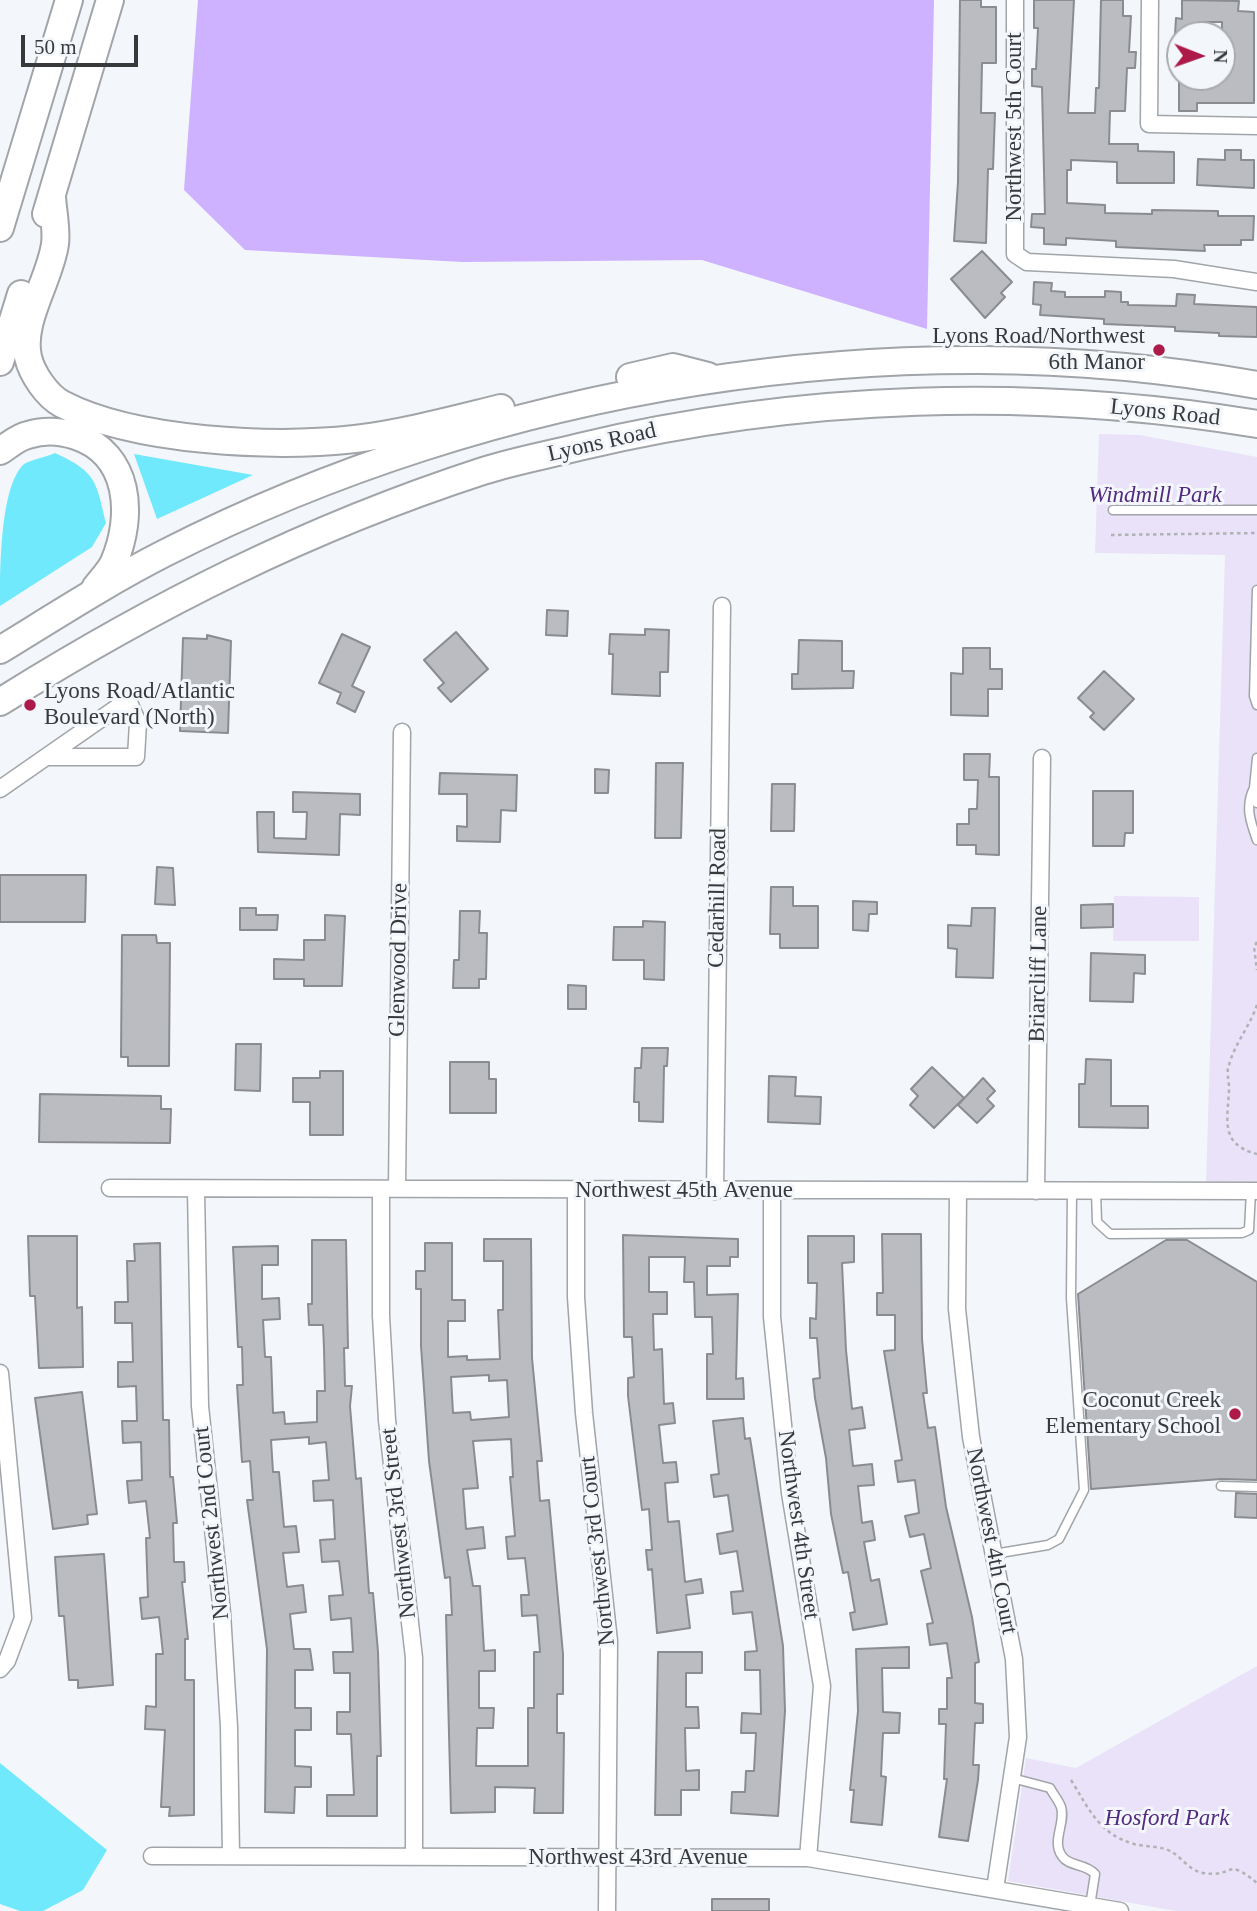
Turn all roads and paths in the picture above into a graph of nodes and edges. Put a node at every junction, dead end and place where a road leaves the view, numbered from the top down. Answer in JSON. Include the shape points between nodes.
{"nodes":[{"id":1,"x":69,"y":0,"type":"edge"},
{"id":2,"x":110,"y":0,"type":"edge"},
{"id":3,"x":1015,"y":0,"type":"edge"},
{"id":4,"x":1150,"y":0,"type":"edge"},
{"id":5,"x":1257,"y":126,"type":"edge"},
{"id":6,"x":52,"y":197,"type":"junction"},
{"id":7,"x":0,"y":228,"type":"edge"},
{"id":8,"x":1257,"y":282,"type":"edge"},
{"id":9,"x":0,"y":362,"type":"edge"},
{"id":10,"x":720,"y":379,"type":"junction"},
{"id":11,"x":1257,"y":385,"type":"edge"},
{"id":12,"x":1257,"y":424,"type":"edge"},
{"id":13,"x":0,"y":451,"type":"edge"},
{"id":14,"x":1113,"y":509,"type":"dead end"},
{"id":15,"x":1257,"y":510,"type":"edge"},
{"id":16,"x":1257,"y":533,"type":"edge"},
{"id":17,"x":1111,"y":535,"type":"dead end"},
{"id":18,"x":1257,"y":590,"type":"edge"},
{"id":19,"x":91,"y":594,"type":"junction"},
{"id":20,"x":722,"y":606,"type":"dead end"},
{"id":21,"x":0,"y":650,"type":"edge"},
{"id":22,"x":0,"y":702,"type":"edge"},
{"id":23,"x":1257,"y":705,"type":"edge"},
{"id":24,"x":402,"y":732,"type":"dead end"},
{"id":25,"x":46,"y":757,"type":"junction"},
{"id":26,"x":1042,"y":758,"type":"dead end"},
{"id":27,"x":1257,"y":758,"type":"edge"},
{"id":28,"x":1254,"y":788,"type":"junction"},
{"id":29,"x":0,"y":789,"type":"edge"},
{"id":30,"x":1257,"y":803,"type":"edge"},
{"id":31,"x":1257,"y":840,"type":"edge"},
{"id":32,"x":1257,"y":942,"type":"edge"},
{"id":33,"x":1257,"y":970,"type":"edge"},
{"id":34,"x":1257,"y":1005,"type":"edge"},
{"id":35,"x":1257,"y":1154,"type":"edge"},
{"id":36,"x":110,"y":1188,"type":"dead end"},
{"id":37,"x":389,"y":1188,"type":"junction"},
{"id":38,"x":196,"y":1190,"type":"junction"},
{"id":39,"x":576,"y":1191,"type":"junction"},
{"id":40,"x":715,"y":1191,"type":"junction"},
{"id":41,"x":772,"y":1191,"type":"junction"},
{"id":42,"x":958,"y":1191,"type":"junction"},
{"id":43,"x":1036,"y":1191,"type":"junction"},
{"id":44,"x":1072,"y":1191,"type":"junction"},
{"id":45,"x":1096,"y":1191,"type":"junction"},
{"id":46,"x":1254,"y":1191,"type":"edge"},
{"id":47,"x":0,"y":1373,"type":"edge"},
{"id":48,"x":1221,"y":1486,"type":"dead end"},
{"id":49,"x":1257,"y":1486,"type":"edge"},
{"id":50,"x":994,"y":1554,"type":"junction"},
{"id":51,"x":0,"y":1669,"type":"edge"},
{"id":52,"x":1012,"y":1777,"type":"junction"},
{"id":53,"x":1071,"y":1780,"type":"dead end"},
{"id":54,"x":152,"y":1856,"type":"dead end"},
{"id":55,"x":231,"y":1856,"type":"junction"},
{"id":56,"x":414,"y":1857,"type":"junction"},
{"id":57,"x":606,"y":1858,"type":"junction"},
{"id":58,"x":807,"y":1858,"type":"junction"},
{"id":59,"x":1257,"y":1883,"type":"edge"},
{"id":60,"x":995,"y":1889,"type":"junction"},
{"id":61,"x":1090,"y":1906,"type":"junction"},
{"id":62,"x":607,"y":1911,"type":"edge"},
{"id":63,"x":1120,"y":1911,"type":"edge"}],
"edges":[{"from":1,"to":7,"type":"main road"},
{"from":2,"to":6,"type":"main road"},
{"from":3,"to":8,"type":"street","name":"Northwest 5th Court","via":[[1014,254],[1027,262],[1174,269]]},
{"from":4,"to":5,"type":"street","via":[[1149,124]]},
{"from":6,"to":9,"type":"main road"},
{"from":6,"to":10,"type":"main road","via":[[55,244],[29,332],[28,357],[38,380],[60,403],[103,419],[212,440],[312,443],[411,429],[673,367]]},
{"from":10,"to":11,"type":"main road","name":"Lyons Road","via":[[869,364],[983,360],[1101,365]]},
{"from":10,"to":19,"type":"main road","name":"Lyons Road","via":[[636,392],[506,423],[361,469],[241,517]]},
{"from":12,"to":22,"type":"main road","name":"Lyons Road","via":[[1061,402],[913,401],[773,412],[650,430],[485,470],[252,561],[94,643]]},
{"from":13,"to":19,"type":"main road","via":[[27,435],[61,431],[90,441],[113,460],[125,491],[124,525],[114,564]]},
{"from":14,"to":15,"type":"lane"},
{"from":16,"to":17,"type":"path"},
{"from":18,"to":23,"type":"lane"},
{"from":19,"to":21,"type":"main road","name":"Lyons Road"},
{"from":20,"to":40,"type":"street","name":"Cedarhill Road"},
{"from":24,"to":37,"type":"street","name":"Glenwood Drive"},
{"from":25,"to":25,"type":"street","via":[[67,743],[128,700],[138,723],[136,757]]},
{"from":25,"to":29,"type":"street"},
{"from":26,"to":43,"type":"street","name":"Briarcliff Lane"},
{"from":27,"to":28,"type":"lane"},
{"from":28,"to":30,"type":"lane"},
{"from":28,"to":31,"type":"lane","via":[[1248,799],[1249,818]]},
{"from":32,"to":33,"type":"path"},
{"from":34,"to":35,"type":"path","via":[[1227,1069],[1226,1118],[1228,1133]]},
{"from":36,"to":38,"type":"street","name":"Northwest 45th Avenue"},
{"from":37,"to":38,"type":"street","name":"Northwest 45th Avenue"},
{"from":37,"to":39,"type":"street","name":"Northwest 45th Avenue"},
{"from":37,"to":56,"type":"street","name":"Northwest 3rd Street","via":[[382,1316],[387,1420],[414,1658]]},
{"from":38,"to":55,"type":"street","name":"Northwest 2nd Court","via":[[200,1406],[225,1663]]},
{"from":39,"to":40,"type":"street","name":"Northwest 45th Avenue"},
{"from":39,"to":57,"type":"street","name":"Northwest 3rd Court","via":[[576,1297],[584,1413],[609,1641]]},
{"from":40,"to":41,"type":"street","name":"Northwest 45th Avenue"},
{"from":41,"to":42,"type":"street","name":"Northwest 45th Avenue"},
{"from":41,"to":58,"type":"street","name":"Northwest 4th Street","via":[[772,1317],[790,1493],[822,1686]]},
{"from":42,"to":43,"type":"street","name":"Northwest 45th Avenue"},
{"from":42,"to":50,"type":"street","name":"Northwest 4th Court","via":[[957,1309],[971,1437]]},
{"from":43,"to":44,"type":"street","name":"Northwest 45th Avenue"},
{"from":44,"to":45,"type":"street","name":"Northwest 45th Avenue"},
{"from":44,"to":50,"type":"lane","via":[[1071,1298],[1084,1490],[1059,1539]]},
{"from":45,"to":46,"type":"street","name":"Northwest 45th Avenue"},
{"from":45,"to":46,"type":"lane","via":[[1097,1222],[1110,1234],[1242,1233],[1249,1230]]},
{"from":47,"to":51,"type":"street","via":[[23,1618]]},
{"from":48,"to":49,"type":"lane"},
{"from":50,"to":52,"type":"street","name":"Northwest 4th Court","via":[[1014,1659],[1018,1737]]},
{"from":52,"to":60,"type":"street","name":"Northwest 4th Court"},
{"from":52,"to":61,"type":"lane","via":[[1050,1787],[1062,1809],[1060,1854],[1095,1874]]},
{"from":53,"to":59,"type":"path","via":[[1103,1830],[1133,1844],[1170,1851],[1200,1873],[1233,1868],[1244,1870]]},
{"from":54,"to":55,"type":"street","name":"Northwest 43rd Avenue"},
{"from":55,"to":56,"type":"street","name":"Northwest 43rd Avenue"},
{"from":56,"to":57,"type":"street","name":"Northwest 43rd Avenue"},
{"from":57,"to":58,"type":"street","name":"Northwest 43rd Avenue"},
{"from":57,"to":62,"type":"street","name":"Northwest 3rd Court"},
{"from":58,"to":60,"type":"street","name":"Northwest 43rd Avenue"},
{"from":60,"to":61,"type":"street","name":"Northwest 43rd Avenue"},
{"from":61,"to":63,"type":"street","name":"Northwest 43rd Avenue"}]}
